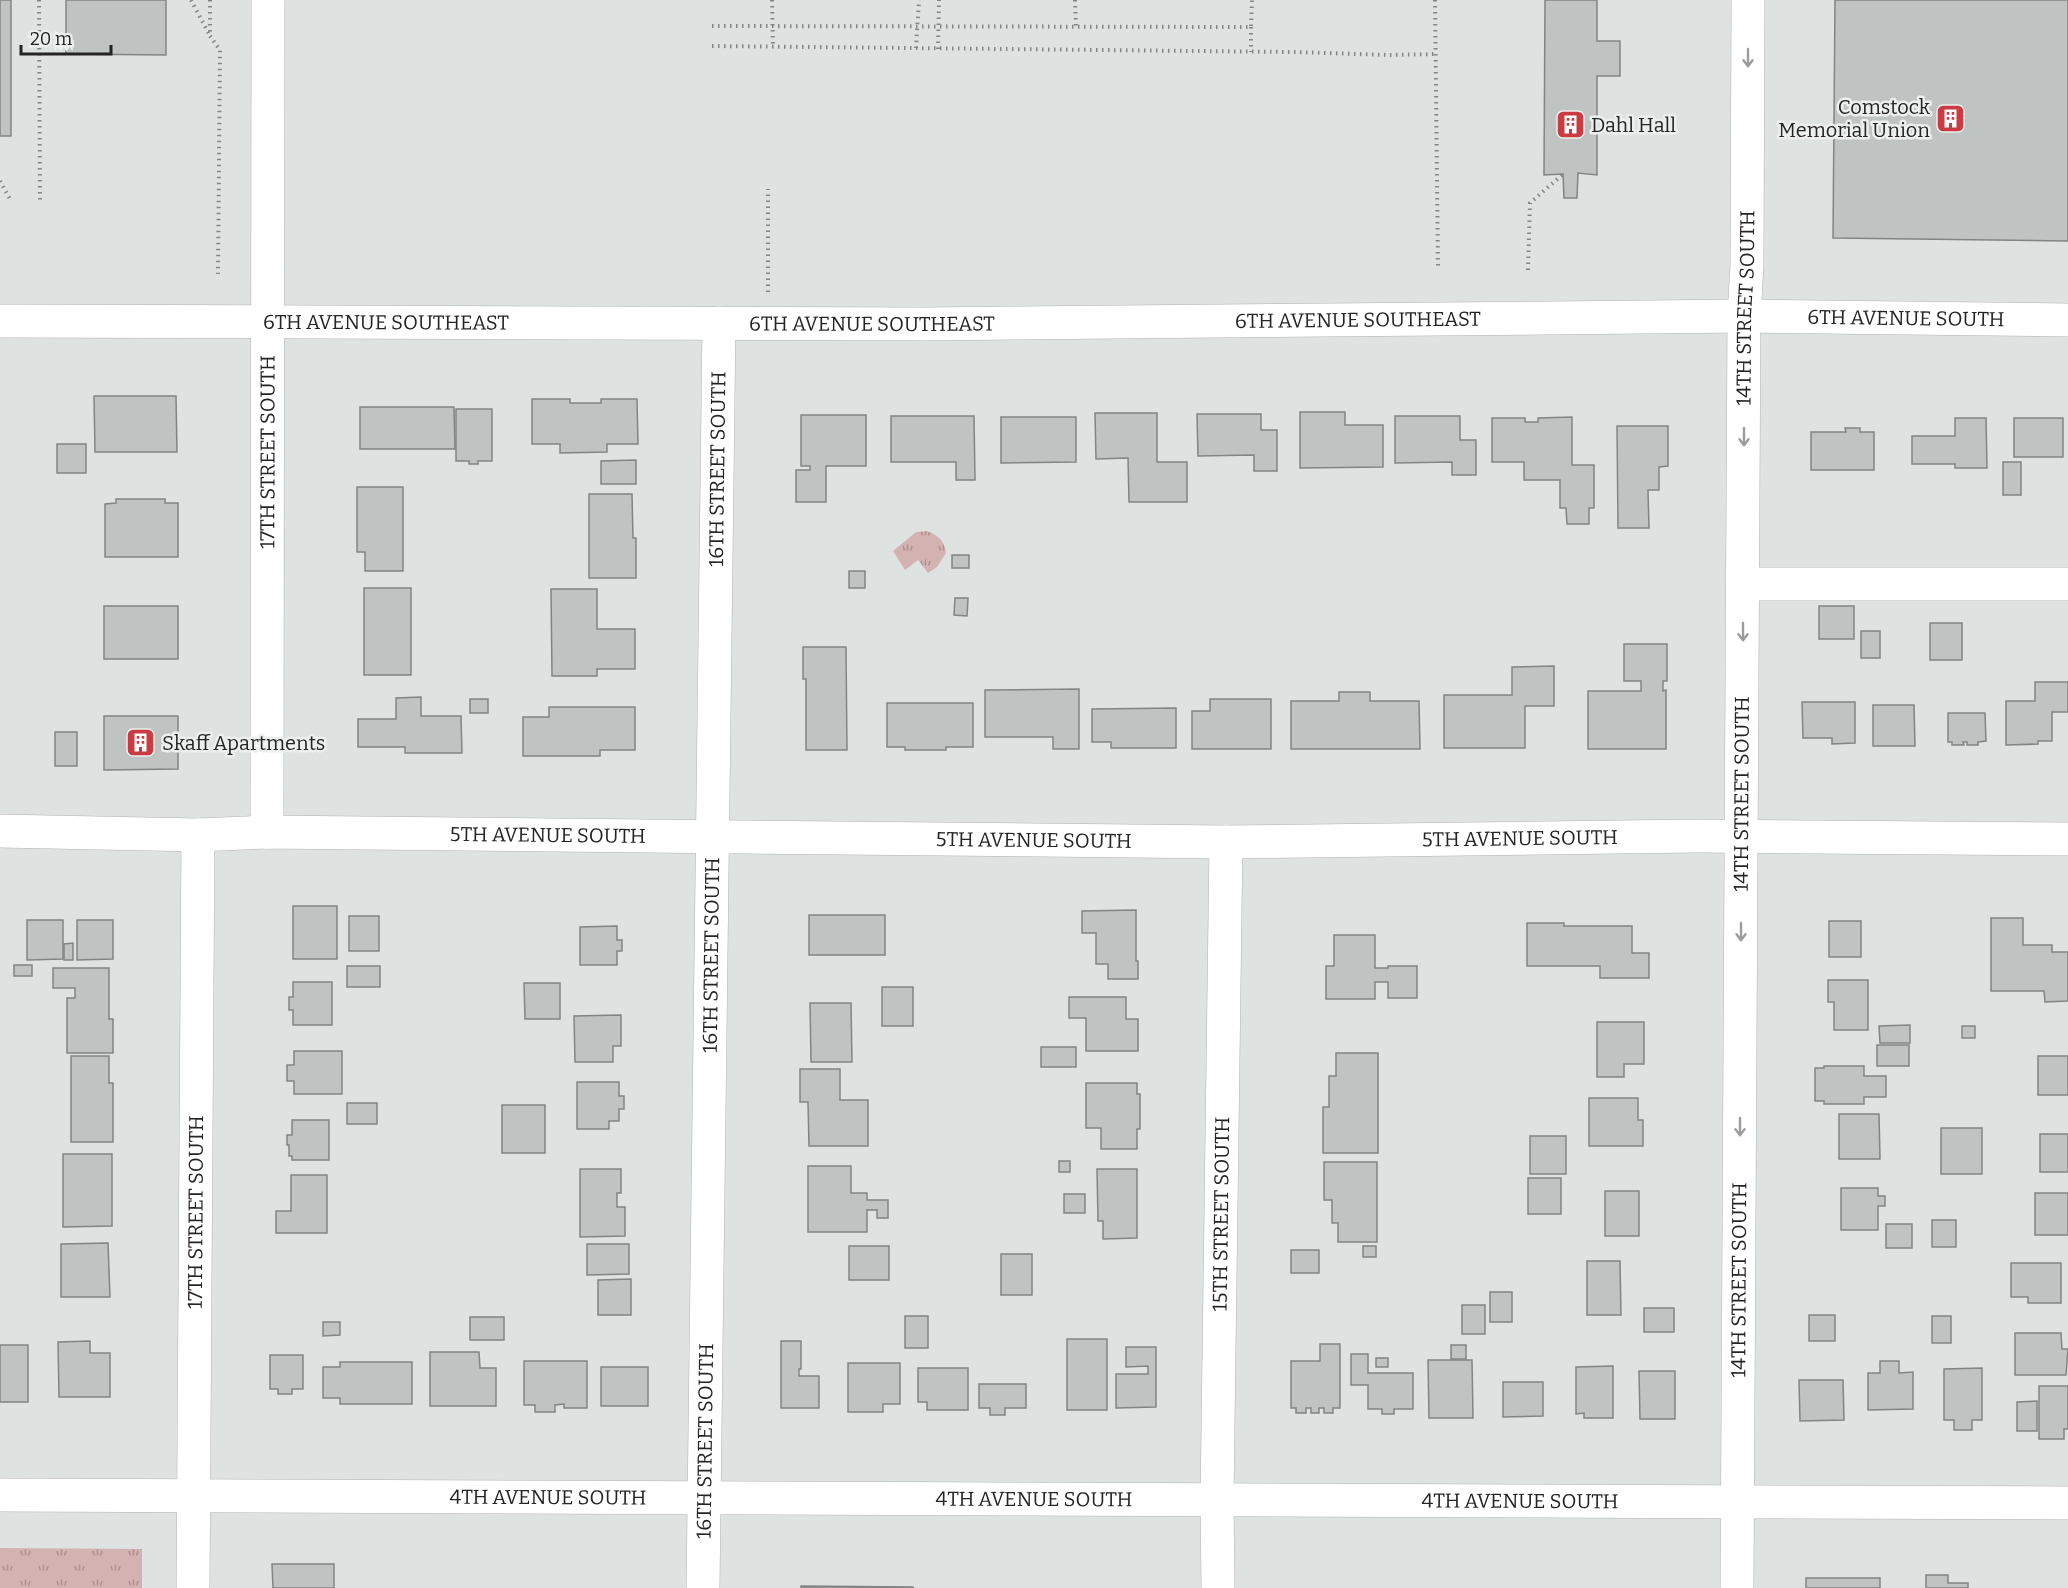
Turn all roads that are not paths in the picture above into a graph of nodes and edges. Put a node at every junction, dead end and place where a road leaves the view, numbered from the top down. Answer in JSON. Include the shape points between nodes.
{"nodes":[{"id":1,"x":268,"y":0,"type":"edge"},
{"id":2,"x":1748,"y":0,"type":"edge"},
{"id":3,"x":1744,"y":316,"type":"junction"},
{"id":4,"x":2068,"y":320,"type":"edge"},
{"id":5,"x":0,"y":321,"type":"edge"},
{"id":6,"x":267,"y":323,"type":"junction"},
{"id":7,"x":719,"y":323,"type":"junction"},
{"id":8,"x":2068,"y":584,"type":"edge"},
{"id":9,"x":1743,"y":585,"type":"junction"},
{"id":10,"x":0,"y":831,"type":"edge"},
{"id":11,"x":267,"y":832,"type":"junction"},
{"id":12,"x":198,"y":835,"type":"junction"},
{"id":13,"x":713,"y":836,"type":"junction"},
{"id":14,"x":1742,"y":837,"type":"junction"},
{"id":15,"x":2068,"y":839,"type":"edge"},
{"id":16,"x":1226,"y":842,"type":"junction"},
{"id":17,"x":0,"y":1495,"type":"edge"},
{"id":18,"x":193,"y":1496,"type":"junction"},
{"id":19,"x":704,"y":1498,"type":"junction"},
{"id":20,"x":1217,"y":1500,"type":"junction"},
{"id":21,"x":1737,"y":1502,"type":"junction"},
{"id":22,"x":2068,"y":1503,"type":"edge"},
{"id":23,"x":193,"y":1588,"type":"edge"},
{"id":24,"x":703,"y":1588,"type":"edge"},
{"id":25,"x":1218,"y":1588,"type":"edge"},
{"id":26,"x":1737,"y":1588,"type":"edge"}],
"edges":[{"from":1,"to":6,"type":"street","name":"17TH STREET SOUTH"},
{"from":2,"to":3,"type":"street","name":"14TH STREET SOUTH","one_way":true},
{"from":3,"to":4,"type":"street","name":"6TH AVENUE SOUTH"},
{"from":3,"to":7,"type":"street","name":"6TH AVENUE SOUTHEAST"},
{"from":3,"to":9,"type":"street","name":"14TH STREET SOUTH","one_way":true},
{"from":5,"to":6,"type":"street","name":"6TH AVENUE SOUTHEAST"},
{"from":6,"to":7,"type":"street","name":"6TH AVENUE SOUTHEAST"},
{"from":6,"to":11,"type":"street","name":"17TH STREET SOUTH"},
{"from":7,"to":13,"type":"street","name":"16TH STREET SOUTH"},
{"from":8,"to":9,"type":"street"},
{"from":9,"to":14,"type":"street","name":"14TH STREET SOUTH","one_way":true},
{"from":10,"to":12,"type":"street","name":"5TH AVENUE SOUTH"},
{"from":11,"to":12,"type":"street","name":"5TH AVENUE SOUTH"},
{"from":11,"to":13,"type":"street","name":"5TH AVENUE SOUTH"},
{"from":12,"to":18,"type":"street","name":"17TH STREET SOUTH"},
{"from":13,"to":16,"type":"street","name":"5TH AVENUE SOUTH"},
{"from":13,"to":19,"type":"street","name":"16TH STREET SOUTH"},
{"from":14,"to":15,"type":"street","name":"5TH AVENUE SOUTH"},
{"from":14,"to":16,"type":"street","name":"5TH AVENUE SOUTH"},
{"from":14,"to":21,"type":"street","name":"14TH STREET SOUTH","one_way":true},
{"from":16,"to":20,"type":"street","name":"15TH STREET SOUTH"},
{"from":17,"to":18,"type":"street","name":"4TH AVENUE SOUTH"},
{"from":18,"to":19,"type":"street","name":"4TH AVENUE SOUTH"},
{"from":18,"to":23,"type":"street","name":"17TH STREET SOUTH"},
{"from":19,"to":20,"type":"street","name":"4TH AVENUE SOUTH"},
{"from":19,"to":24,"type":"street","name":"16TH STREET SOUTH"},
{"from":20,"to":21,"type":"street","name":"4TH AVENUE SOUTH"},
{"from":20,"to":25,"type":"street","name":"15TH STREET SOUTH"},
{"from":21,"to":22,"type":"street","name":"4TH AVENUE SOUTH"},
{"from":21,"to":26,"type":"street","name":"14TH STREET SOUTH"}]}
